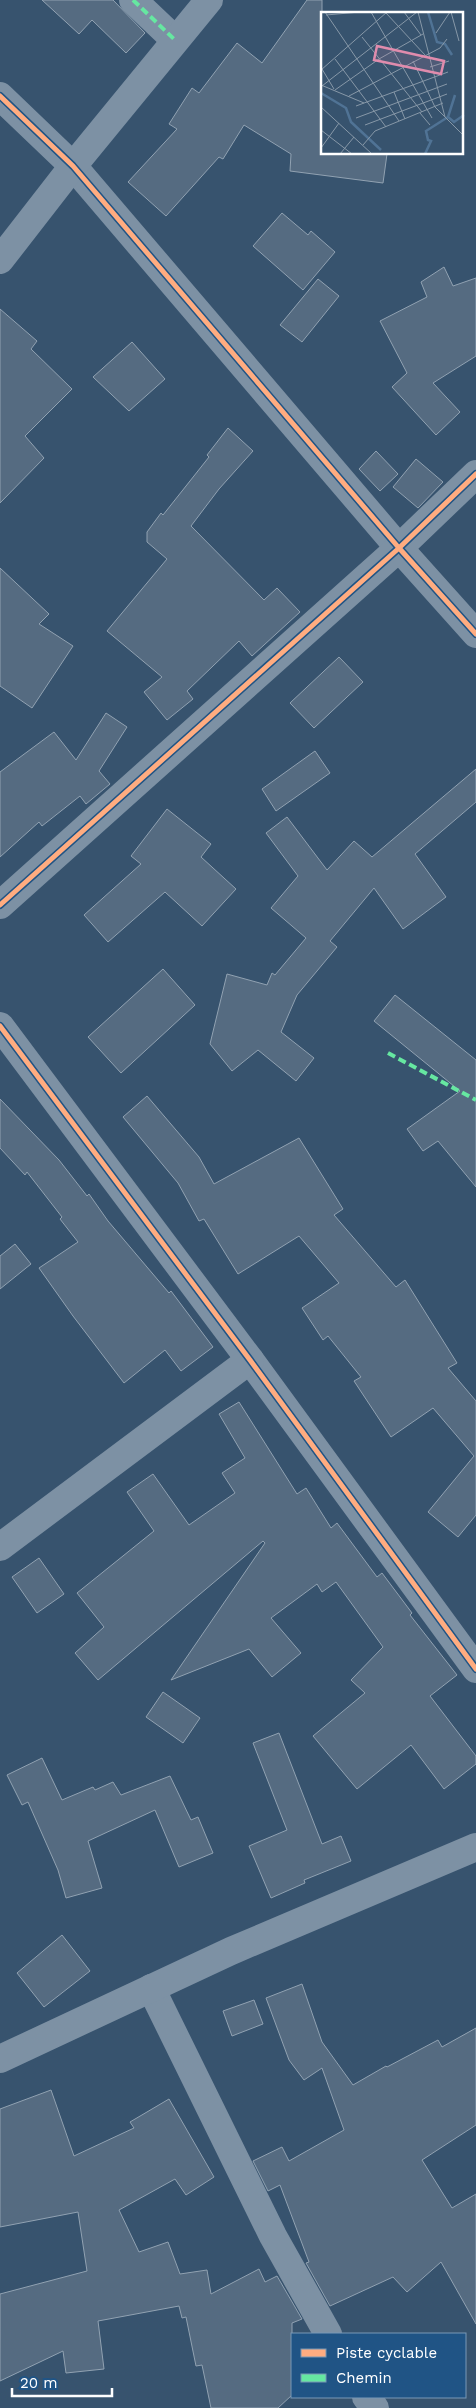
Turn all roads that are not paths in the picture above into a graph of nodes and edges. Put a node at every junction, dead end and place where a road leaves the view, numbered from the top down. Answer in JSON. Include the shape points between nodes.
{"nodes":[{"id":1,"x":132,"y":0,"type":"edge"},
{"id":2,"x":208,"y":0,"type":"edge"},
{"id":3,"x":175,"y":40,"type":"junction"},
{"id":4,"x":0,"y":96,"type":"edge"},
{"id":5,"x":73,"y":166,"type":"junction"},
{"id":6,"x":0,"y":260,"type":"edge"},
{"id":7,"x":476,"y":474,"type":"edge"},
{"id":8,"x":399,"y":548,"type":"junction"},
{"id":9,"x":476,"y":634,"type":"edge"},
{"id":10,"x":0,"y":905,"type":"edge"},
{"id":11,"x":0,"y":1026,"type":"edge"},
{"id":12,"x":250,"y":1360,"type":"junction"},
{"id":13,"x":0,"y":1546,"type":"edge"},
{"id":14,"x":476,"y":1669,"type":"edge"},
{"id":15,"x":476,"y":1848,"type":"edge"},
{"id":16,"x":151,"y":1988,"type":"junction"},
{"id":17,"x":0,"y":2060,"type":"edge"},
{"id":18,"x":327,"y":2333,"type":"edge"}],
"edges":[{"from":1,"to":3,"type":"street"},
{"from":2,"to":3,"type":"street"},
{"from":3,"to":5,"type":"street"},
{"from":4,"to":5,"type":"street"},
{"from":5,"to":6,"type":"street"},
{"from":5,"to":8,"type":"street"},
{"from":7,"to":8,"type":"street"},
{"from":8,"to":9,"type":"street"},
{"from":8,"to":10,"type":"street"},
{"from":11,"to":12,"type":"street"},
{"from":12,"to":13,"type":"street"},
{"from":12,"to":14,"type":"street"},
{"from":15,"to":16,"type":"street"},
{"from":16,"to":17,"type":"street"},
{"from":16,"to":18,"type":"street","via":[[273,2236]]}]}
